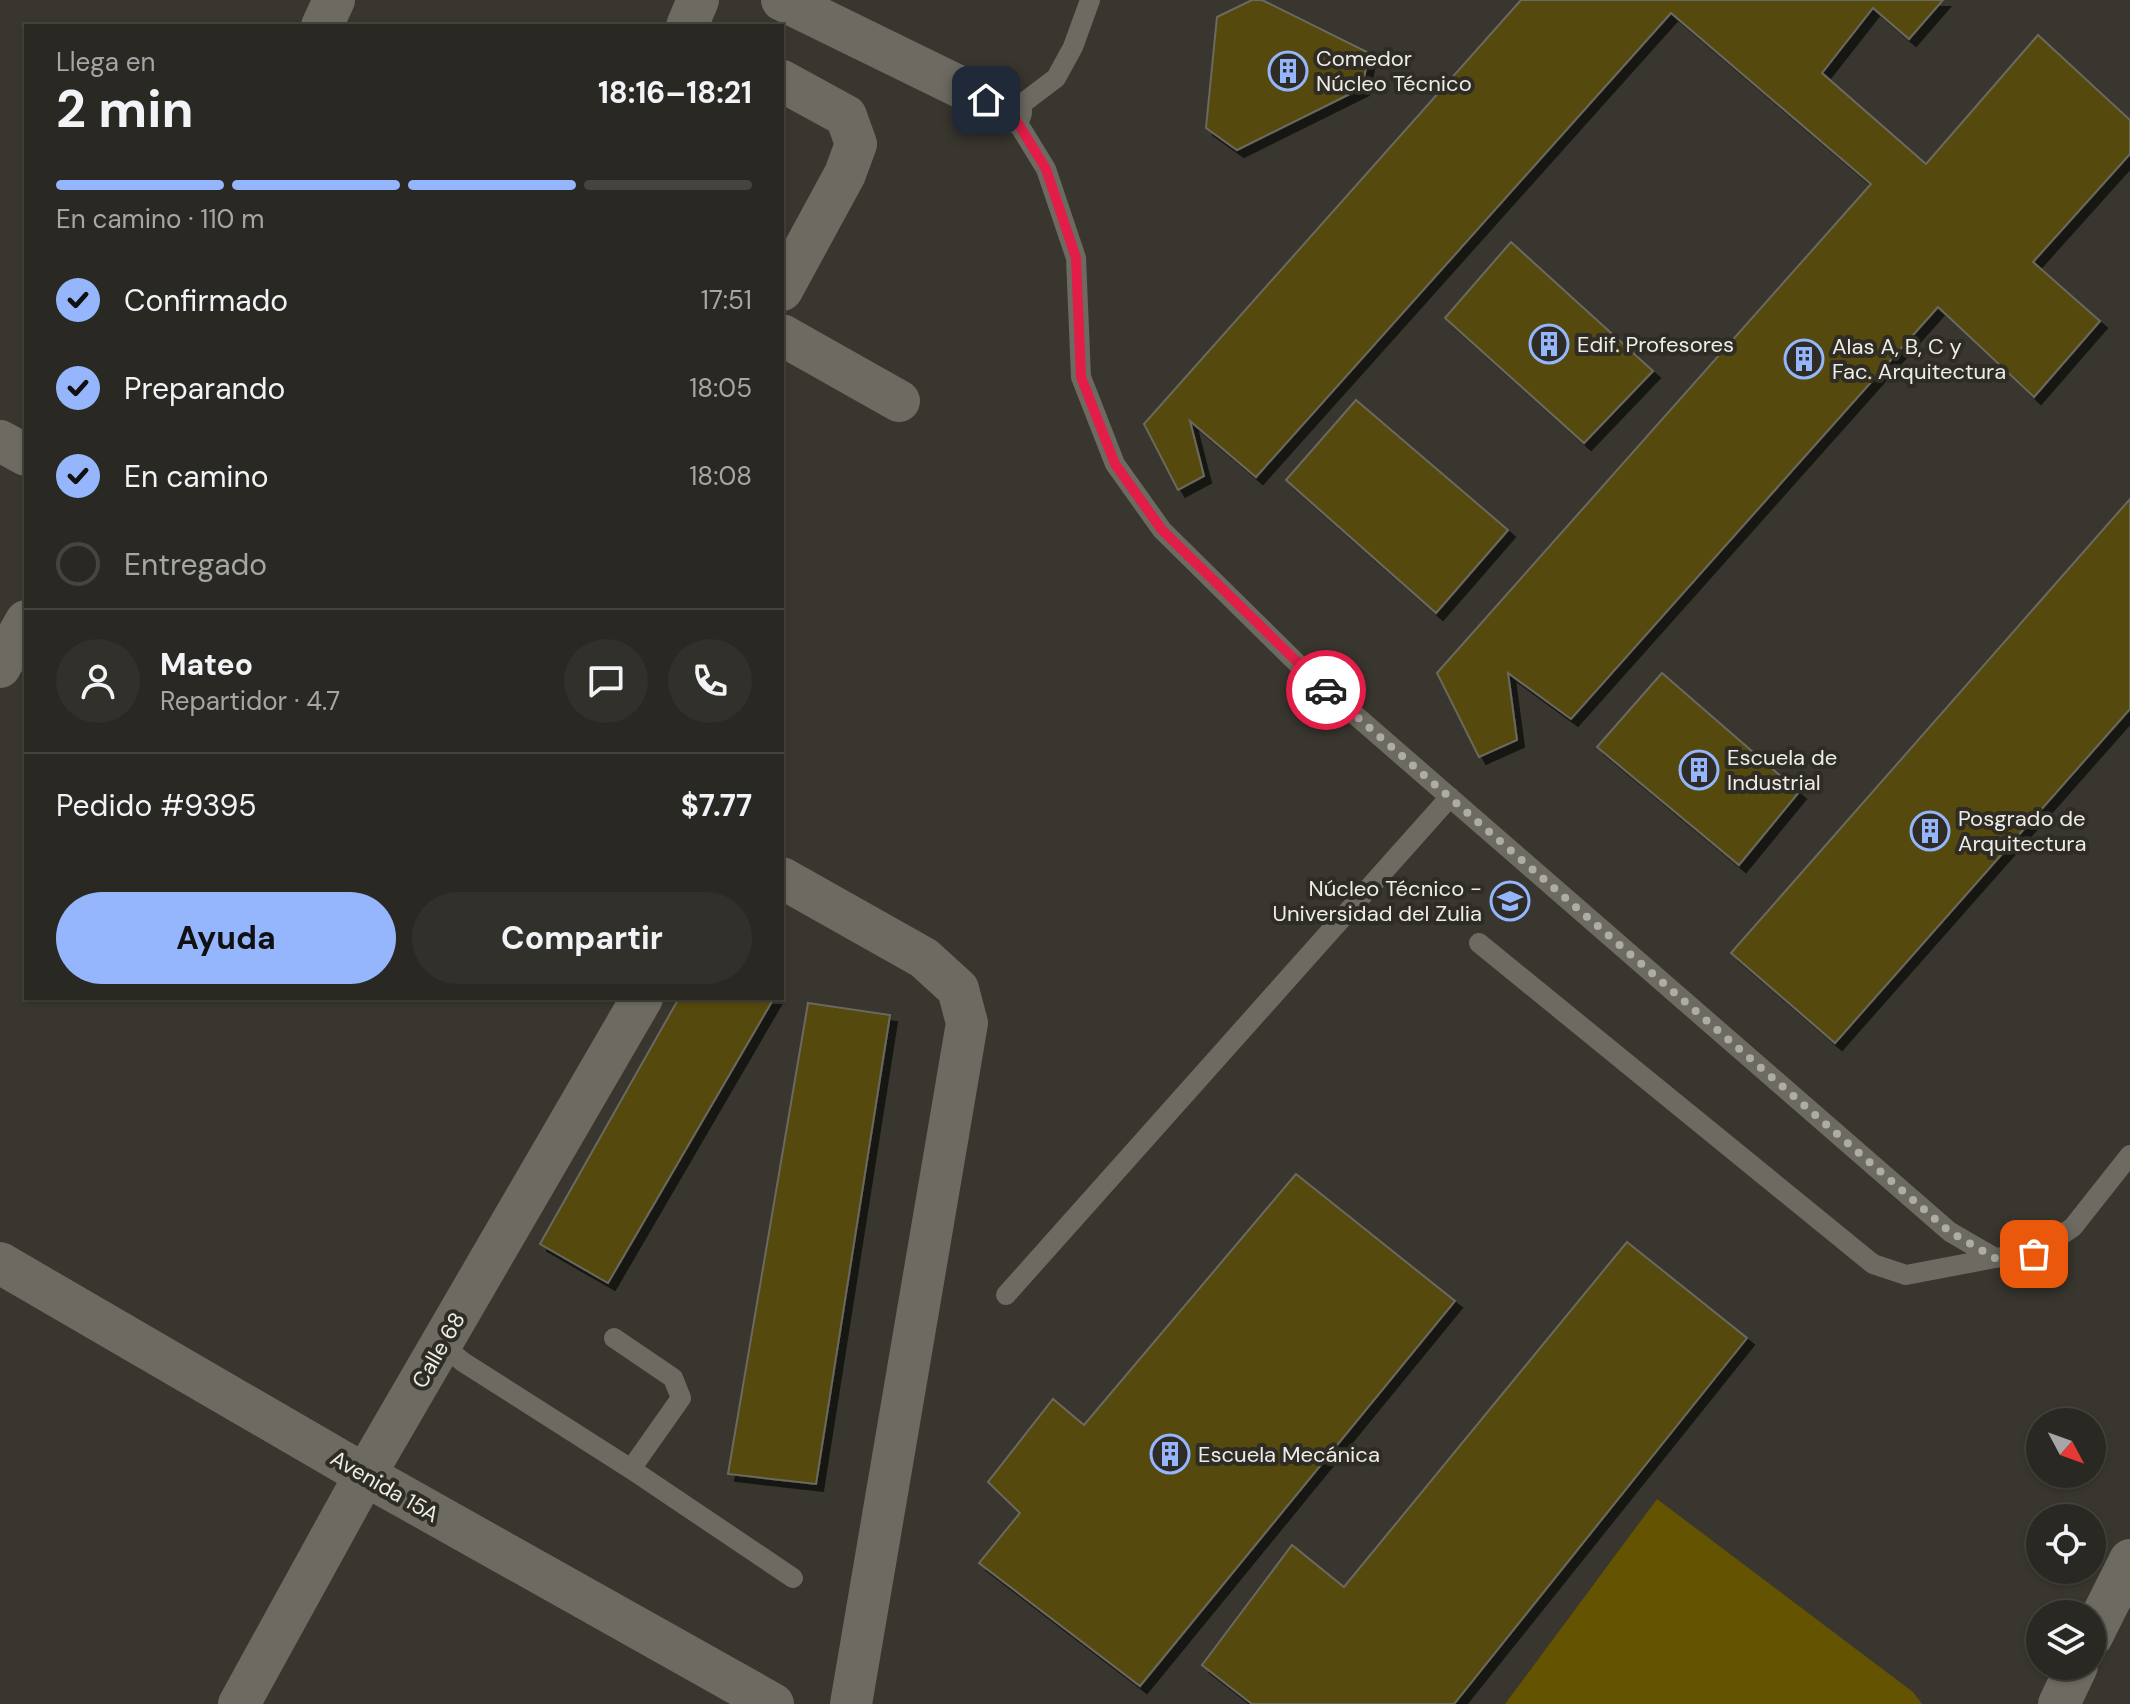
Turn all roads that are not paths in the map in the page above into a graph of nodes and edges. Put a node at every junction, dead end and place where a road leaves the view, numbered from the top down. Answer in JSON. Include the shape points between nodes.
{"nodes":[{"id":1,"x":334,"y":0,"type":"edge"},
{"id":2,"x":698,"y":0,"type":"edge"},
{"id":3,"x":782,"y":0,"type":"edge"},
{"id":4,"x":1090,"y":0,"type":"edge"},
{"id":5,"x":323,"y":24,"type":"edge"},
{"id":6,"x":688,"y":24,"type":"edge"},
{"id":7,"x":784,"y":82,"type":"edge"},
{"id":8,"x":1011,"y":112,"type":"junction"},
{"id":9,"x":784,"y":286,"type":"edge"},
{"id":10,"x":784,"y":336,"type":"edge"},
{"id":11,"x":899,"y":401,"type":"dead end"},
{"id":12,"x":0,"y":441,"type":"edge"},
{"id":13,"x":24,"y":454,"type":"edge"},
{"id":14,"x":1450,"y":797,"type":"junction"},
{"id":15,"x":784,"y":879,"type":"edge"},
{"id":16,"x":1479,"y":943,"type":"dead end"},
{"id":17,"x":641,"y":1000,"type":"edge"},
{"id":18,"x":2130,"y":1155,"type":"edge"},
{"id":19,"x":1995,"y":1258,"type":"junction"},
{"id":20,"x":0,"y":1263,"type":"edge"},
{"id":21,"x":1006,"y":1295,"type":"dead end"},
{"id":22,"x":614,"y":1338,"type":"dead end"},
{"id":23,"x":441,"y":1344,"type":"junction"},
{"id":24,"x":631,"y":1469,"type":"junction"},
{"id":25,"x":365,"y":1475,"type":"junction"},
{"id":26,"x":2130,"y":1560,"type":"edge"},
{"id":27,"x":793,"y":1578,"type":"dead end"},
{"id":28,"x":2106,"y":1608,"type":"edge"},
{"id":29,"x":2070,"y":1680,"type":"edge"},
{"id":30,"x":239,"y":1704,"type":"edge"},
{"id":31,"x":773,"y":1704,"type":"edge"},
{"id":32,"x":851,"y":1704,"type":"edge"},
{"id":33,"x":2059,"y":1704,"type":"edge"}],
"edges":[{"from":1,"to":5,"type":"street"},
{"from":2,"to":6,"type":"street"},
{"from":3,"to":8,"type":"street"},
{"from":4,"to":8,"type":"lane","via":[[1056,78]]},
{"from":7,"to":9,"type":"street","via":[[846,116],[856,144]]},
{"from":8,"to":14,"type":"lane","via":[[1046,169],[1076,258],[1081,377],[1115,464],[1173,541],[1308,674]]},
{"from":10,"to":11,"type":"street"},
{"from":12,"to":13,"type":"street"},
{"from":14,"to":19,"type":"lane","via":[[1950,1232]]},
{"from":14,"to":21,"type":"lane"},
{"from":15,"to":32,"type":"street","via":[[924,958],[958,989],[967,1023]]},
{"from":16,"to":19,"type":"lane","via":[[1873,1264],[1906,1275]]},
{"from":17,"to":23,"type":"street","name":"Calle 68"},
{"from":18,"to":19,"type":"lane","via":[[2073,1227],[2034,1254]]},
{"from":20,"to":25,"type":"street","name":"Avenida 15A"},
{"from":22,"to":24,"type":"lane","via":[[673,1378],[681,1398]]},
{"from":23,"to":24,"type":"lane"},
{"from":23,"to":25,"type":"street","name":"Calle 68"},
{"from":24,"to":27,"type":"lane"},
{"from":25,"to":30,"type":"street","name":"Calle 68"},
{"from":25,"to":31,"type":"street","name":"Avenida 15A"},
{"from":26,"to":28,"type":"street"},
{"from":29,"to":33,"type":"street"}]}
